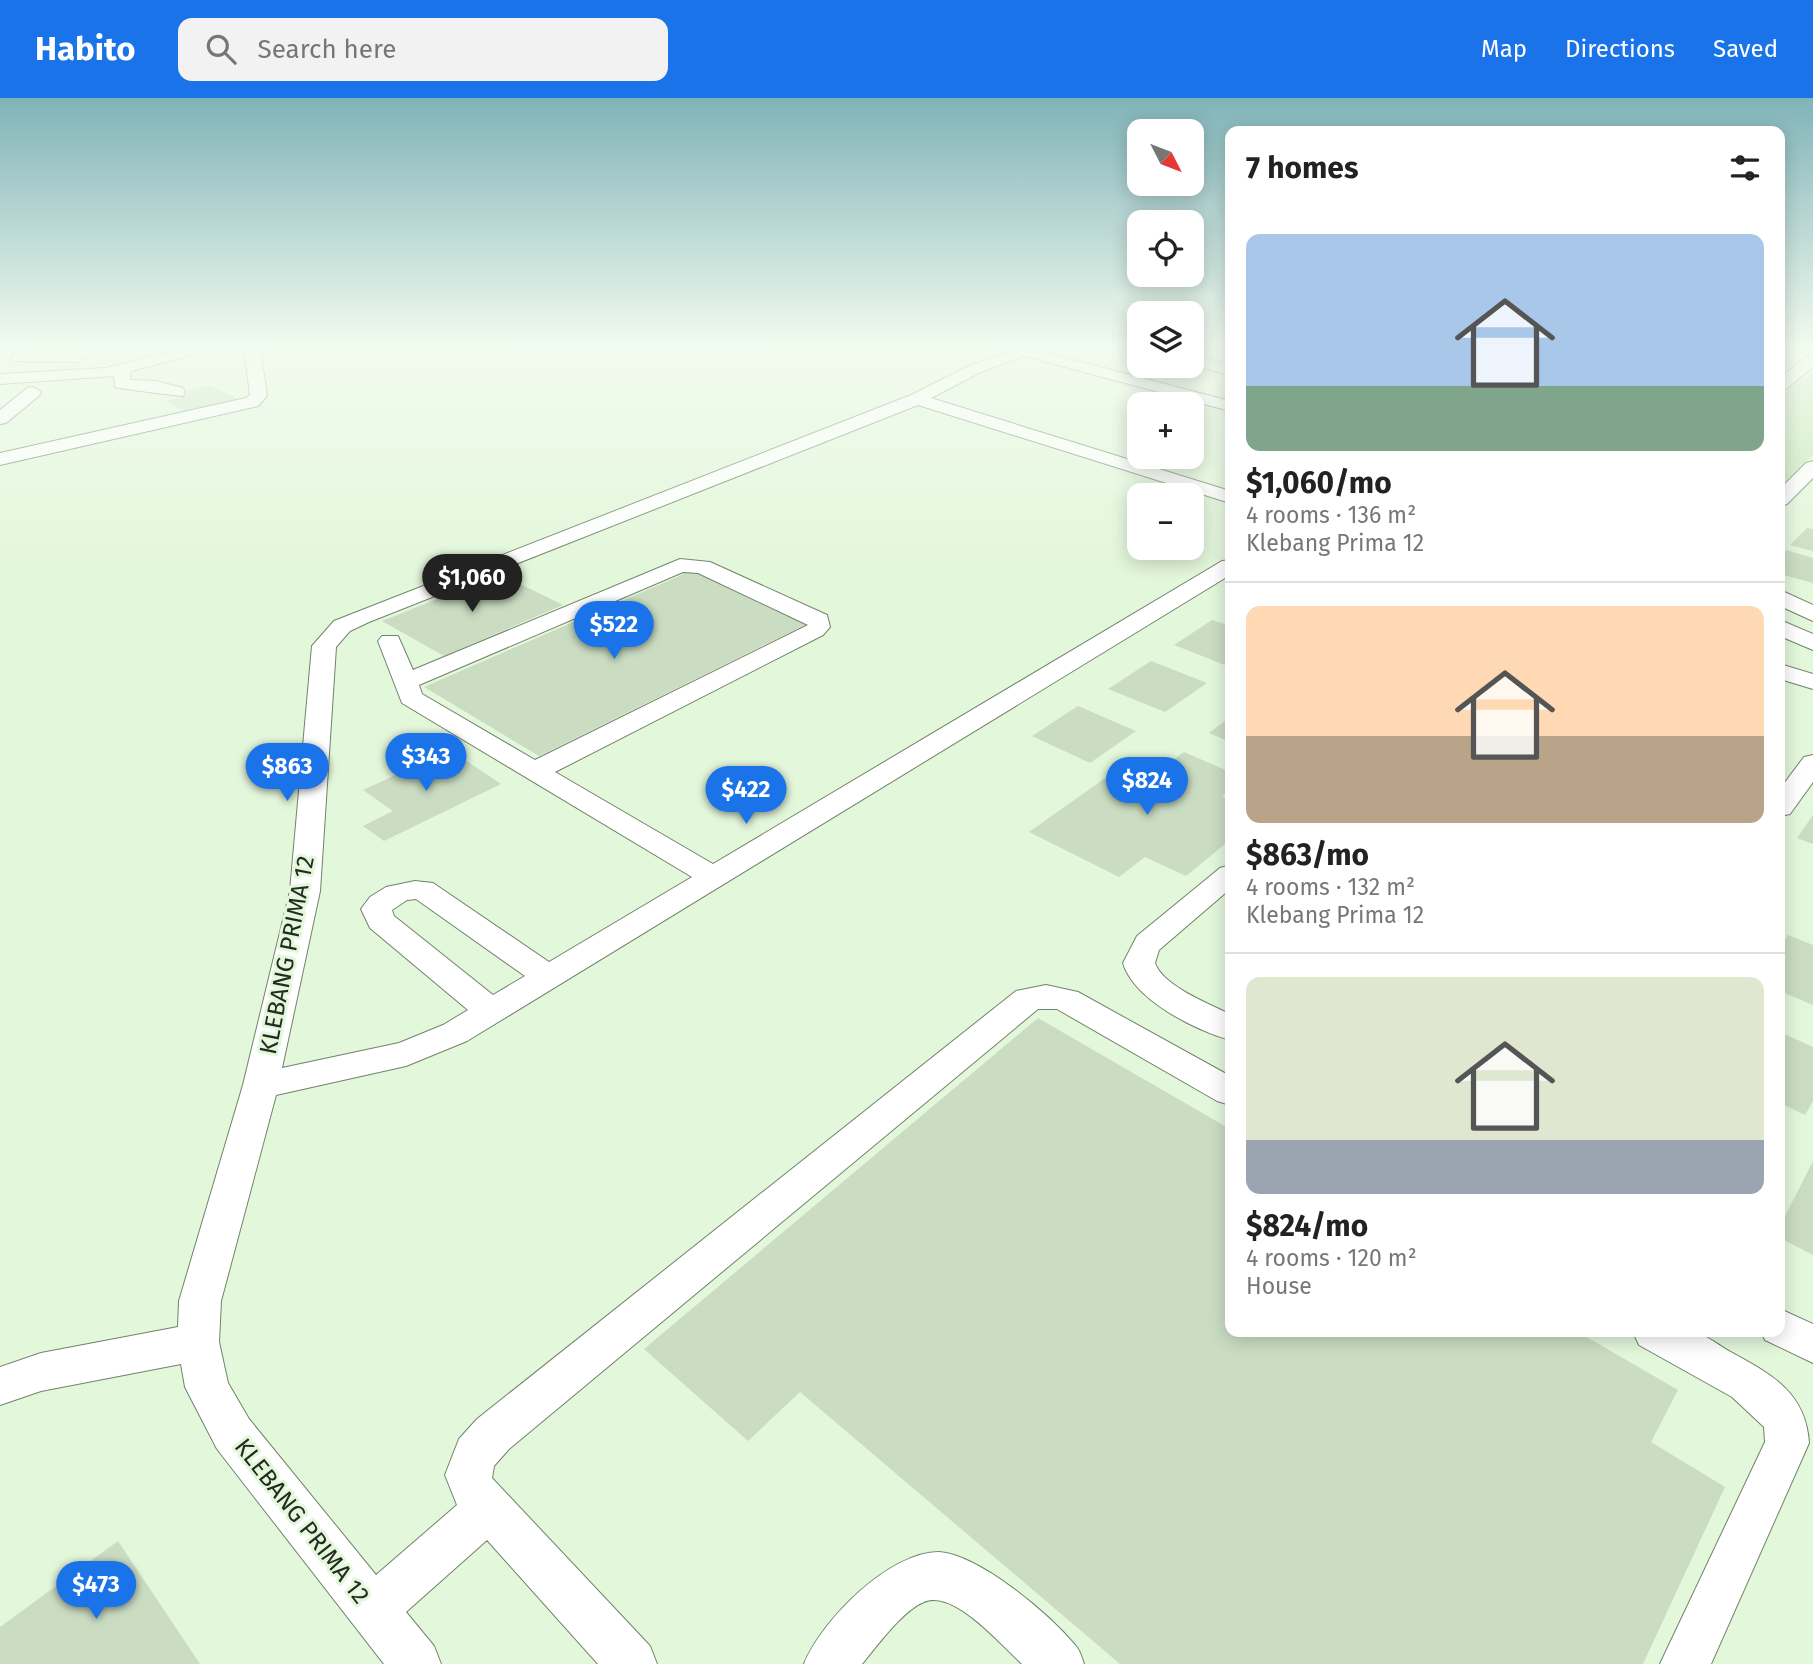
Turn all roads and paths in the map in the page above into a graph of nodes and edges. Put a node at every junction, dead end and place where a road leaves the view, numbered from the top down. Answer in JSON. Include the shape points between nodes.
{"nodes":[{"id":1,"x":172,"y":420,"type":"edge"},
{"id":2,"x":866,"y":420,"type":"edge"},
{"id":3,"x":982,"y":420,"type":"edge"},
{"id":4,"x":0,"y":459,"type":"edge"},
{"id":5,"x":1813,"y":467,"type":"edge"},
{"id":6,"x":1225,"y":495,"type":"edge"},
{"id":7,"x":1785,"y":495,"type":"edge"},
{"id":8,"x":1225,"y":569,"type":"edge"},
{"id":9,"x":1785,"y":600,"type":"edge"},
{"id":10,"x":1813,"y":614,"type":"edge"},
{"id":11,"x":1785,"y":629,"type":"edge"},
{"id":12,"x":390,"y":641,"type":"dead end"},
{"id":13,"x":1813,"y":643,"type":"edge"},
{"id":14,"x":1785,"y":673,"type":"edge"},
{"id":15,"x":406,"y":682,"type":"junction"},
{"id":16,"x":1813,"y":682,"type":"edge"},
{"id":17,"x":1813,"y":763,"type":"edge"},
{"id":18,"x":533,"y":772,"type":"junction"},
{"id":19,"x":1785,"y":801,"type":"edge"},
{"id":20,"x":712,"y":876,"type":"junction"},
{"id":21,"x":1225,"y":878,"type":"edge"},
{"id":22,"x":548,"y":976,"type":"junction"},
{"id":23,"x":491,"y":1011,"type":"junction"},
{"id":24,"x":1225,"y":1025,"type":"edge"},
{"id":25,"x":261,"y":1085,"type":"junction"},
{"id":26,"x":1225,"y":1089,"type":"edge"},
{"id":27,"x":1785,"y":1330,"type":"edge"},
{"id":28,"x":1663,"y":1337,"type":"edge"},
{"id":29,"x":198,"y":1342,"type":"junction"},
{"id":30,"x":1813,"y":1345,"type":"edge"},
{"id":31,"x":0,"y":1386,"type":"edge"},
{"id":32,"x":489,"y":1508,"type":"junction"},
{"id":33,"x":373,"y":1609,"type":"junction"},
{"id":34,"x":416,"y":1664,"type":"edge"},
{"id":35,"x":632,"y":1664,"type":"edge"},
{"id":36,"x":829,"y":1664,"type":"edge"},
{"id":37,"x":1059,"y":1664,"type":"edge"},
{"id":38,"x":1685,"y":1664,"type":"edge"}],
"edges":[{"from":1,"to":4,"type":"street"},
{"from":2,"to":25,"type":"street","name":"KLEBANG PRIMA 12","via":[[361,617],[331,636],[324,646],[305,891]]},
{"from":3,"to":6,"type":"street"},
{"from":5,"to":7,"type":"street"},
{"from":8,"to":20,"type":"street"},
{"from":9,"to":10,"type":"street"},
{"from":11,"to":13,"type":"street"},
{"from":12,"to":15,"type":"street"},
{"from":14,"to":16,"type":"street"},
{"from":15,"to":18,"type":"street","via":[[411,698]]},
{"from":15,"to":18,"type":"street","via":[[680,565],[702,567],[819,620],[815,630]]},
{"from":17,"to":19,"type":"street"},
{"from":18,"to":20,"type":"street"},
{"from":20,"to":22,"type":"street"},
{"from":21,"to":24,"type":"street","via":[[1148,943],[1139,963],[1149,982]]},
{"from":22,"to":23,"type":"street"},
{"from":22,"to":23,"type":"street","via":[[422,890],[387,896],[376,909],[381,921]]},
{"from":23,"to":25,"type":"street","via":[[406,1054]]},
{"from":25,"to":29,"type":"street","name":"KLEBANG PRIMA 12","via":[[200,1301]]},
{"from":26,"to":32,"type":"street","via":[[1066,1000],[1028,999],[494,1434],[475,1454],[468,1475],[475,1493]]},
{"from":27,"to":30,"type":"street"},
{"from":28,"to":38,"type":"street","via":[[1747,1385],[1774,1404],[1786,1422],[1787,1443]]},
{"from":29,"to":31,"type":"street","via":[[40,1372]]},
{"from":29,"to":33,"type":"street","name":"KLEBANG PRIMA 12","via":[[207,1387],[233,1434]]},
{"from":32,"to":33,"type":"street"},
{"from":32,"to":35,"type":"street"},
{"from":33,"to":34,"type":"street","name":"KLEBANG PRIMA 12"},
{"from":36,"to":37,"type":"street","via":[[894,1594],[912,1581],[933,1575],[974,1590]]}]}
